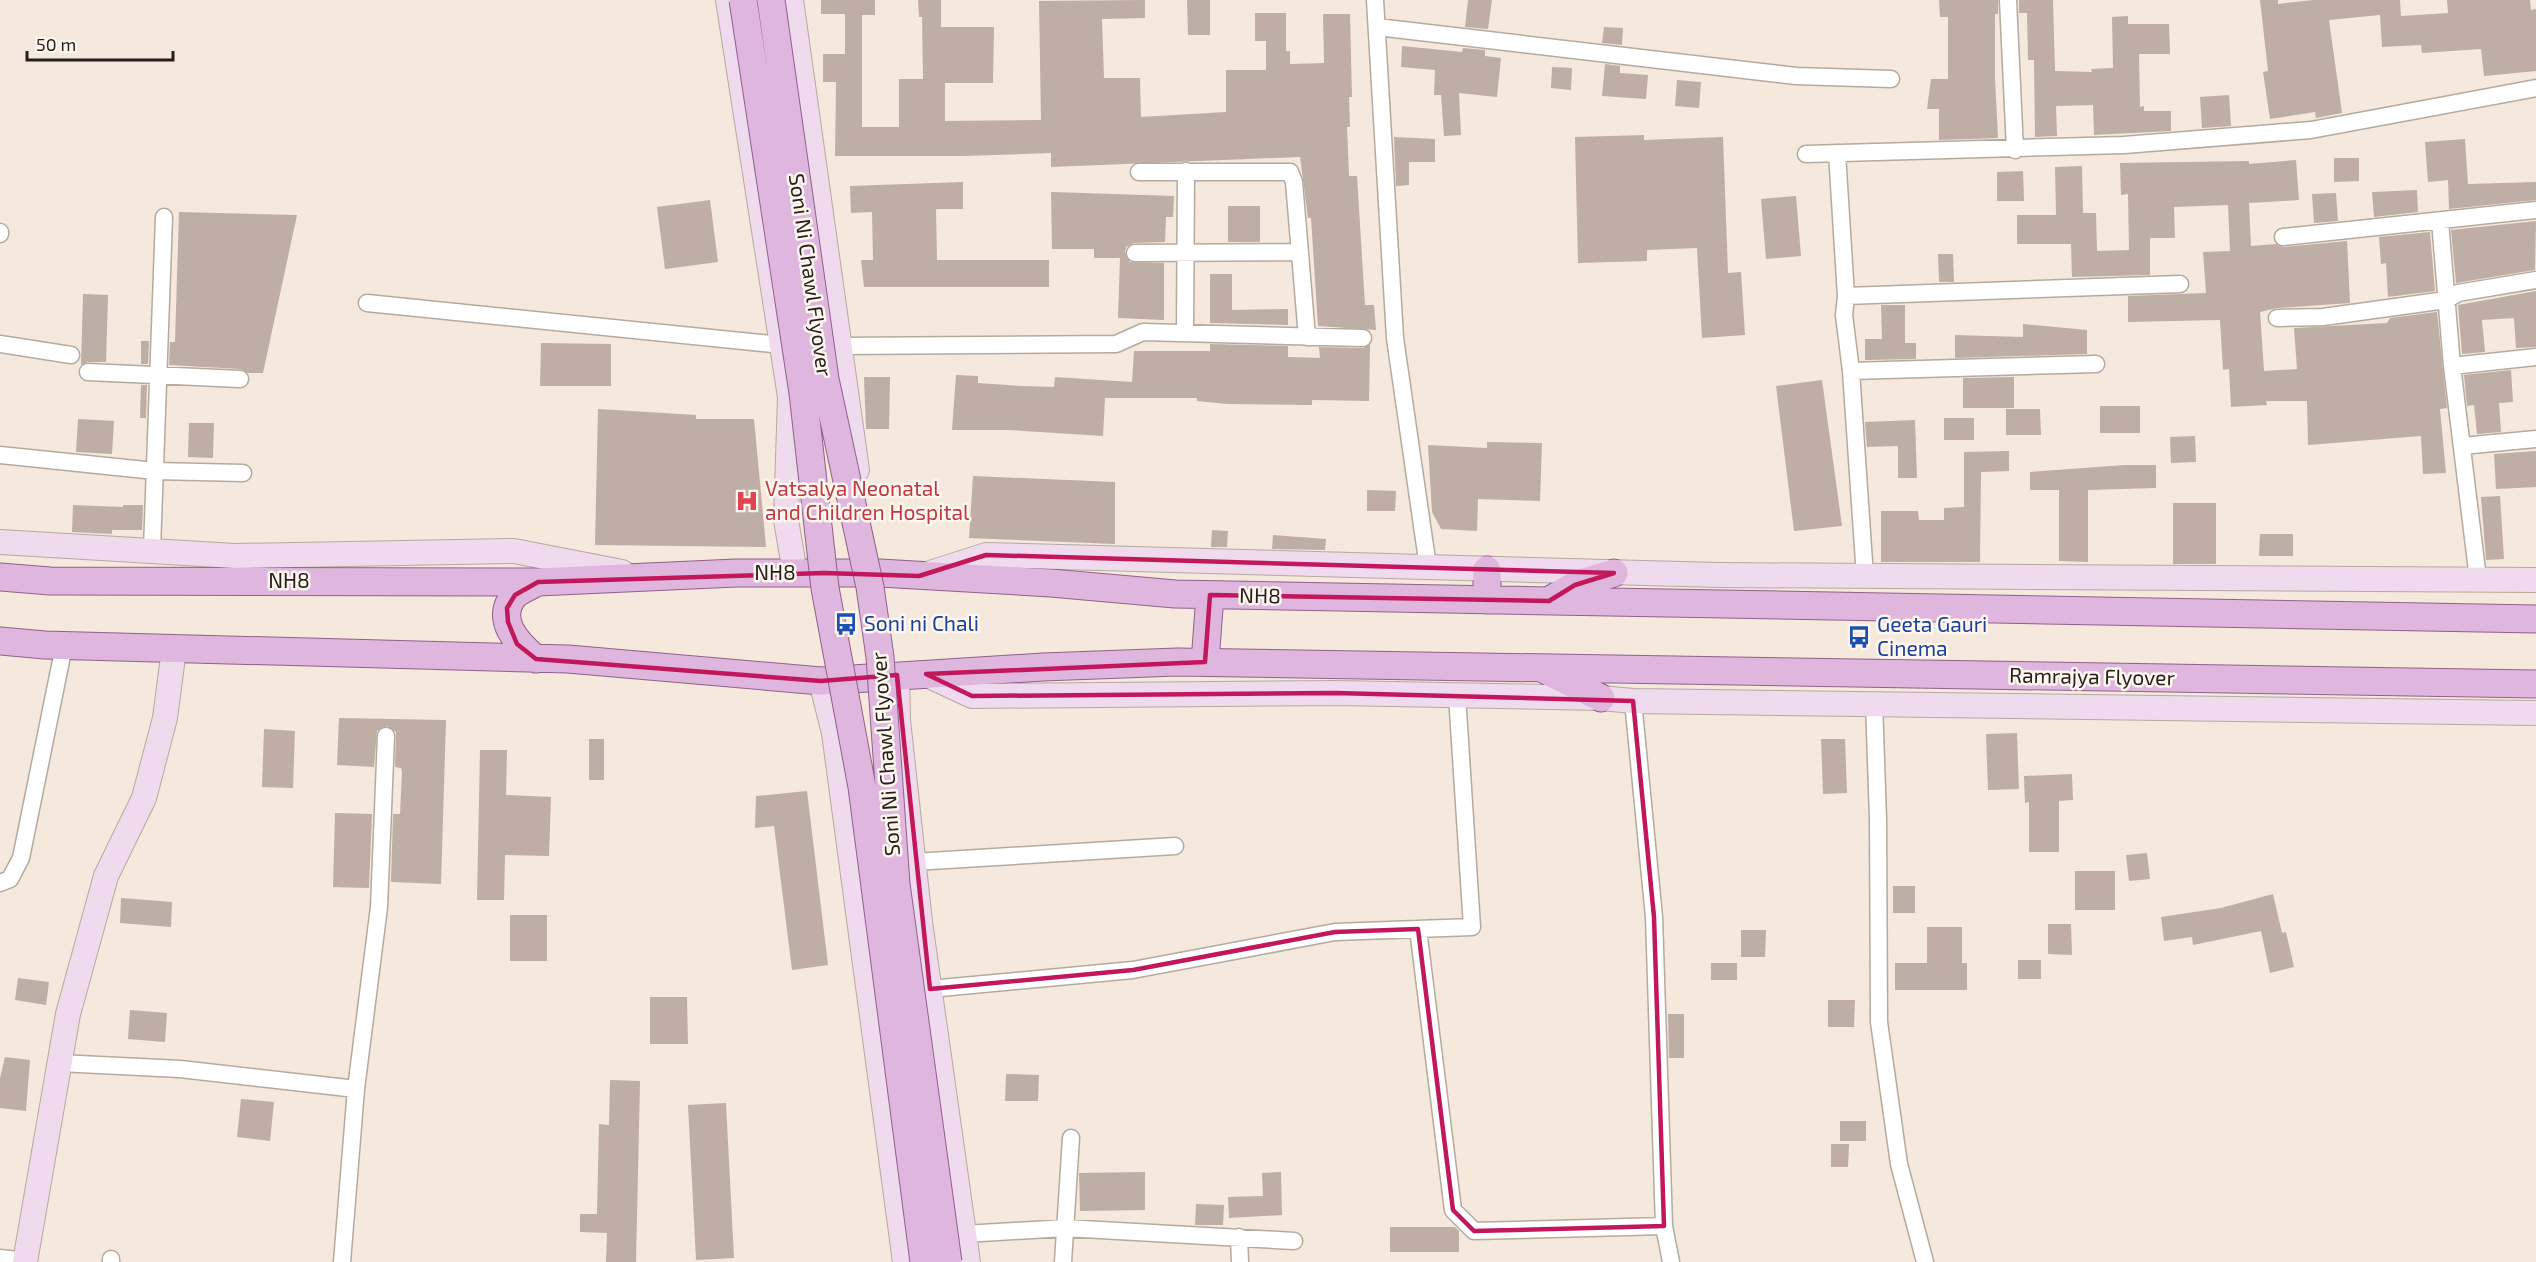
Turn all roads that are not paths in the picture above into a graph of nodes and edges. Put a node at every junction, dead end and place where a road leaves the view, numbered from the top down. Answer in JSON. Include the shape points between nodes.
{"nodes":[{"id":1,"x":728,"y":0,"type":"edge"},
{"id":2,"x":743,"y":0,"type":"edge"},
{"id":3,"x":771,"y":0,"type":"edge"},
{"id":4,"x":791,"y":0,"type":"edge"},
{"id":5,"x":1375,"y":0,"type":"edge"},
{"id":6,"x":2008,"y":0,"type":"edge"},
{"id":7,"x":1377,"y":27,"type":"junction"},
{"id":8,"x":1891,"y":79,"type":"dead end"},
{"id":9,"x":2536,"y":88,"type":"edge"},
{"id":10,"x":2015,"y":150,"type":"junction"},
{"id":11,"x":1838,"y":153,"type":"junction"},
{"id":12,"x":1806,"y":154,"type":"dead end"},
{"id":13,"x":1186,"y":171,"type":"junction"},
{"id":14,"x":1138,"y":172,"type":"dead end"},
{"id":15,"x":2536,"y":210,"type":"edge"},
{"id":16,"x":164,"y":217,"type":"dead end"},
{"id":17,"x":2440,"y":221,"type":"junction"},
{"id":18,"x":2283,"y":237,"type":"dead end"},
{"id":19,"x":1135,"y":252,"type":"dead end"},
{"id":20,"x":1299,"y":252,"type":"junction"},
{"id":21,"x":1185,"y":253,"type":"junction"},
{"id":22,"x":2536,"y":280,"type":"edge"},
{"id":23,"x":2181,"y":284,"type":"dead end"},
{"id":24,"x":1846,"y":296,"type":"junction"},
{"id":25,"x":2446,"y":300,"type":"junction"},
{"id":26,"x":367,"y":303,"type":"dead end"},
{"id":27,"x":2277,"y":318,"type":"dead end"},
{"id":28,"x":1185,"y":333,"type":"junction"},
{"id":29,"x":1307,"y":337,"type":"junction"},
{"id":30,"x":1363,"y":339,"type":"dead end"},
{"id":31,"x":0,"y":344,"type":"edge"},
{"id":32,"x":782,"y":345,"type":"junction"},
{"id":33,"x":839,"y":346,"type":"junction"},
{"id":34,"x":70,"y":355,"type":"dead end"},
{"id":35,"x":2536,"y":357,"type":"edge"},
{"id":36,"x":2096,"y":364,"type":"dead end"},
{"id":37,"x":2452,"y":366,"type":"junction"},
{"id":38,"x":1851,"y":371,"type":"junction"},
{"id":39,"x":88,"y":372,"type":"dead end"},
{"id":40,"x":159,"y":374,"type":"junction"},
{"id":41,"x":240,"y":378,"type":"dead end"},
{"id":42,"x":2536,"y":439,"type":"edge"},
{"id":43,"x":2462,"y":446,"type":"junction"},
{"id":44,"x":0,"y":455,"type":"edge"},
{"id":45,"x":155,"y":471,"type":"junction"},
{"id":46,"x":243,"y":473,"type":"dead end"},
{"id":47,"x":0,"y":542,"type":"edge"},
{"id":48,"x":153,"y":549,"type":"junction"},
{"id":49,"x":1428,"y":567,"type":"junction"},
{"id":50,"x":1488,"y":570,"type":"junction"},
{"id":51,"x":795,"y":573,"type":"junction"},
{"id":52,"x":880,"y":573,"type":"junction"},
{"id":53,"x":1614,"y":573,"type":"junction"},
{"id":54,"x":919,"y":576,"type":"junction"},
{"id":55,"x":1865,"y":576,"type":"junction"},
{"id":56,"x":0,"y":577,"type":"edge"},
{"id":57,"x":647,"y":577,"type":"junction"},
{"id":58,"x":2478,"y":579,"type":"junction"},
{"id":59,"x":2536,"y":580,"type":"edge"},
{"id":60,"x":538,"y":582,"type":"junction"},
{"id":61,"x":1210,"y":595,"type":"junction"},
{"id":62,"x":1487,"y":600,"type":"junction"},
{"id":63,"x":1549,"y":601,"type":"junction"},
{"id":64,"x":2536,"y":619,"type":"edge"},
{"id":65,"x":0,"y":641,"type":"edge"},
{"id":66,"x":64,"y":646,"type":"junction"},
{"id":67,"x":174,"y":649,"type":"junction"},
{"id":68,"x":536,"y":658,"type":"junction"},
{"id":69,"x":1205,"y":663,"type":"junction"},
{"id":70,"x":1540,"y":668,"type":"junction"},
{"id":71,"x":897,"y":675,"type":"junction"},
{"id":72,"x":927,"y":675,"type":"junction"},
{"id":73,"x":821,"y":681,"type":"junction"},
{"id":74,"x":2536,"y":684,"type":"edge"},
{"id":75,"x":1457,"y":695,"type":"junction"},
{"id":76,"x":1601,"y":698,"type":"junction"},
{"id":77,"x":1633,"y":701,"type":"junction"},
{"id":78,"x":1874,"y":702,"type":"junction"},
{"id":79,"x":2536,"y":713,"type":"edge"},
{"id":80,"x":386,"y":736,"type":"dead end"},
{"id":81,"x":1175,"y":846,"type":"dead end"},
{"id":82,"x":914,"y":862,"type":"junction"},
{"id":83,"x":0,"y":883,"type":"edge"},
{"id":84,"x":1418,"y":928,"type":"junction"},
{"id":85,"x":930,"y":989,"type":"junction"},
{"id":86,"x":59,"y":1064,"type":"junction"},
{"id":87,"x":356,"y":1089,"type":"junction"},
{"id":88,"x":1071,"y":1138,"type":"dead end"},
{"id":89,"x":1664,"y":1226,"type":"junction"},
{"id":90,"x":1065,"y":1228,"type":"junction"},
{"id":91,"x":964,"y":1234,"type":"junction"},
{"id":92,"x":1239,"y":1237,"type":"junction"},
{"id":93,"x":1294,"y":1241,"type":"dead end"},
{"id":94,"x":0,"y":1258,"type":"edge"},
{"id":95,"x":25,"y":1262,"type":"edge"},
{"id":96,"x":342,"y":1262,"type":"edge"},
{"id":97,"x":905,"y":1262,"type":"edge"},
{"id":98,"x":924,"y":1262,"type":"edge"},
{"id":99,"x":948,"y":1262,"type":"edge"},
{"id":100,"x":968,"y":1262,"type":"edge"},
{"id":101,"x":1063,"y":1262,"type":"edge"},
{"id":102,"x":1240,"y":1262,"type":"edge"},
{"id":103,"x":1671,"y":1262,"type":"edge"},
{"id":104,"x":1925,"y":1262,"type":"edge"}],
"edges":[{"from":1,"to":32,"type":"street"},
{"from":2,"to":98,"type":"main road","name":"Soni Ni Chawl Flyover","bridge":true,"via":[[803,393],[825,588],[862,787]]},
{"from":3,"to":99,"type":"main road","name":"Soni Ni Chawl Flyover","bridge":true,"via":[[825,380],[870,587],[880,657],[896,884]]},
{"from":4,"to":33,"type":"street"},
{"from":5,"to":7,"type":"street"},
{"from":6,"to":10,"type":"street"},
{"from":7,"to":8,"type":"street","via":[[1796,76]]},
{"from":7,"to":49,"type":"street","via":[[1395,338]]},
{"from":9,"to":10,"type":"street","via":[[2311,130]]},
{"from":10,"to":11,"type":"street"},
{"from":11,"to":12,"type":"street"},
{"from":11,"to":24,"type":"street"},
{"from":13,"to":14,"type":"street"},
{"from":13,"to":20,"type":"street","via":[[1290,172]]},
{"from":13,"to":21,"type":"street"},
{"from":15,"to":17,"type":"street"},
{"from":16,"to":40,"type":"street"},
{"from":17,"to":18,"type":"street"},
{"from":17,"to":25,"type":"street"},
{"from":19,"to":21,"type":"street"},
{"from":20,"to":21,"type":"street"},
{"from":20,"to":29,"type":"street"},
{"from":21,"to":28,"type":"street"},
{"from":22,"to":25,"type":"street","via":[[2458,293]]},
{"from":23,"to":24,"type":"street"},
{"from":24,"to":38,"type":"street","via":[[1844,315]]},
{"from":25,"to":27,"type":"street","via":[[2323,317]]},
{"from":25,"to":37,"type":"street"},
{"from":26,"to":32,"type":"street"},
{"from":28,"to":29,"type":"street"},
{"from":28,"to":33,"type":"street","via":[[1143,332],[1116,344]]},
{"from":29,"to":30,"type":"street"},
{"from":31,"to":34,"type":"street"},
{"from":32,"to":51,"type":"street","via":[[790,397],[786,519]]},
{"from":33,"to":52,"type":"street","via":[[854,453]]},
{"from":35,"to":37,"type":"street"},
{"from":36,"to":38,"type":"street"},
{"from":37,"to":43,"type":"street"},
{"from":38,"to":55,"type":"street"},
{"from":39,"to":40,"type":"street"},
{"from":40,"to":41,"type":"street"},
{"from":40,"to":45,"type":"street"},
{"from":42,"to":43,"type":"street"},
{"from":43,"to":58,"type":"street"},
{"from":44,"to":45,"type":"street"},
{"from":45,"to":46,"type":"street"},
{"from":45,"to":48,"type":"street"},
{"from":47,"to":48,"type":"street"},
{"from":48,"to":57,"type":"street","via":[[236,556],[514,551]]},
{"from":49,"to":50,"type":"street"},
{"from":49,"to":54,"type":"street","via":[[986,555]]},
{"from":50,"to":53,"type":"street"},
{"from":50,"to":62,"type":"main road"},
{"from":51,"to":52,"type":"main road","name":"NH8"},
{"from":51,"to":57,"type":"main road","name":"NH8"},
{"from":52,"to":54,"type":"main road","name":"NH8"},
{"from":53,"to":55,"type":"street"},
{"from":53,"to":63,"type":"main road","via":[[1575,585]]},
{"from":54,"to":61,"type":"main road","name":"NH8"},
{"from":55,"to":58,"type":"street"},
{"from":56,"to":60,"type":"main road","name":"NH8","via":[[50,581]]},
{"from":57,"to":60,"type":"main road","name":"NH8"},
{"from":58,"to":59,"type":"street"},
{"from":60,"to":68,"type":"main road","via":[[515,595],[507,608],[517,644]]},
{"from":61,"to":62,"type":"main road","name":"NH8"},
{"from":61,"to":69,"type":"main road"},
{"from":62,"to":63,"type":"main road","name":"NH8"},
{"from":63,"to":64,"type":"main road"},
{"from":65,"to":66,"type":"main road"},
{"from":66,"to":67,"type":"main road"},
{"from":66,"to":83,"type":"street","via":[[21,858],[9,879]]},
{"from":67,"to":68,"type":"main road"},
{"from":67,"to":86,"type":"street","via":[[165,718],[144,798],[106,876],[68,1014]]},
{"from":68,"to":73,"type":"main road","name":"Ramrajya Flyover"},
{"from":69,"to":70,"type":"main road","name":"Ramrajya Flyover"},
{"from":69,"to":72,"type":"main road","name":"Ramrajya Flyover"},
{"from":70,"to":74,"type":"main road","name":"Ramrajya Flyover"},
{"from":70,"to":76,"type":"main road"},
{"from":71,"to":72,"type":"main road","name":"Ramrajya Flyover"},
{"from":71,"to":73,"type":"main road","name":"Ramrajya Flyover"},
{"from":71,"to":82,"type":"street","via":[[898,720]]},
{"from":72,"to":75,"type":"street","via":[[972,696]]},
{"from":73,"to":97,"type":"street","via":[[834,733]]},
{"from":75,"to":76,"type":"street"},
{"from":75,"to":84,"type":"street","via":[[1472,927]]},
{"from":76,"to":77,"type":"street"},
{"from":77,"to":78,"type":"street"},
{"from":77,"to":89,"type":"street","via":[[1654,917]]},
{"from":78,"to":79,"type":"street"},
{"from":78,"to":104,"type":"street","via":[[1879,1022],[1899,1164]]},
{"from":80,"to":87,"type":"street","via":[[379,908]]},
{"from":81,"to":82,"type":"street"},
{"from":82,"to":85,"type":"street"},
{"from":84,"to":85,"type":"street","via":[[1335,932],[1133,970]]},
{"from":84,"to":89,"type":"street","via":[[1454,1210],[1474,1231]]},
{"from":85,"to":91,"type":"street"},
{"from":86,"to":87,"type":"street","via":[[180,1069]]},
{"from":86,"to":95,"type":"street"},
{"from":87,"to":96,"type":"street"},
{"from":88,"to":90,"type":"street"},
{"from":89,"to":103,"type":"street"},
{"from":90,"to":91,"type":"street"},
{"from":90,"to":92,"type":"street"},
{"from":90,"to":101,"type":"street"},
{"from":91,"to":100,"type":"street"},
{"from":92,"to":93,"type":"street"},
{"from":92,"to":102,"type":"street"},
{"from":94,"to":95,"type":"street"}]}
